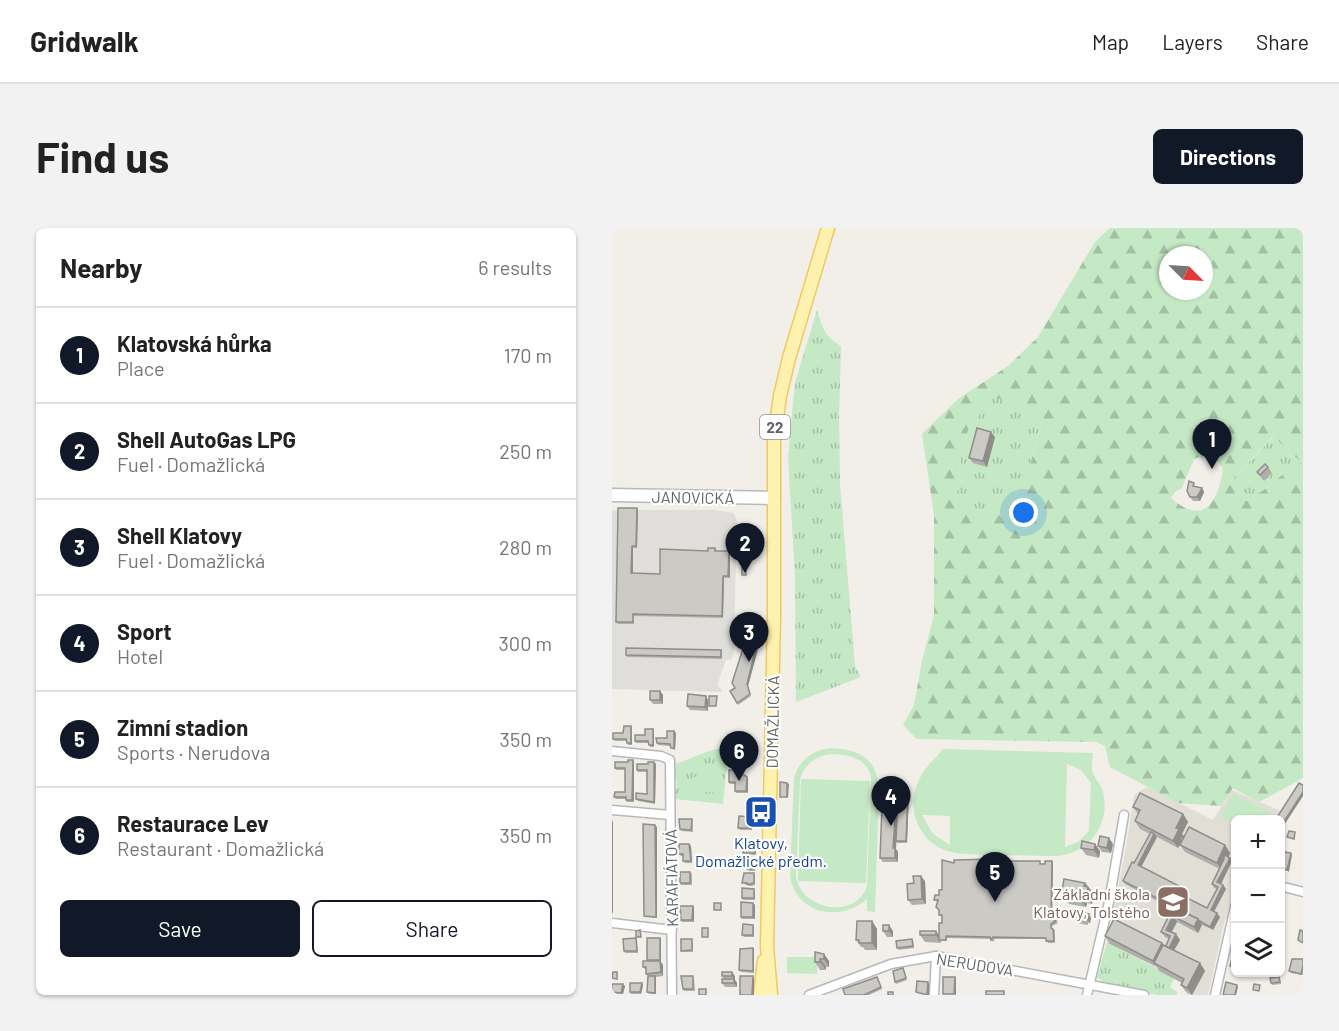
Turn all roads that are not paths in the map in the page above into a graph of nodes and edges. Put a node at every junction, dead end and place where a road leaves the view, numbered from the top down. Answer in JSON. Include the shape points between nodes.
{"nodes":[{"id":1,"x":828,"y":228,"type":"edge"},
{"id":2,"x":612,"y":495,"type":"edge"},
{"id":3,"x":774,"y":498,"type":"junction"},
{"id":4,"x":612,"y":751,"type":"edge"},
{"id":5,"x":612,"y":810,"type":"edge"},
{"id":6,"x":670,"y":815,"type":"junction"},
{"id":7,"x":1124,"y":815,"type":"dead end"},
{"id":8,"x":1285,"y":887,"type":"edge"},
{"id":9,"x":1303,"y":892,"type":"edge"},
{"id":10,"x":612,"y":923,"type":"edge"},
{"id":11,"x":1231,"y":923,"type":"edge"},
{"id":12,"x":672,"y":930,"type":"junction"},
{"id":13,"x":768,"y":946,"type":"junction"},
{"id":14,"x":936,"y":956,"type":"junction"},
{"id":15,"x":1089,"y":984,"type":"junction"},
{"id":16,"x":672,"y":995,"type":"edge"},
{"id":17,"x":760,"y":995,"type":"edge"},
{"id":18,"x":771,"y":995,"type":"edge"},
{"id":19,"x":810,"y":995,"type":"edge"},
{"id":20,"x":934,"y":995,"type":"edge"},
{"id":21,"x":1087,"y":995,"type":"edge"},
{"id":22,"x":1144,"y":995,"type":"edge"},
{"id":23,"x":1215,"y":995,"type":"edge"}],
"edges":[{"from":1,"to":3,"type":"main road","number":"22","via":[[780,396],[774,439]]},
{"from":2,"to":3,"type":"main road","name":"JANOVICKÁ"},
{"from":3,"to":13,"type":"main road","name":"DOMAŽLICKÁ","number":"22"},
{"from":4,"to":6,"type":"street","name":"KARAFIÁTOVÁ","via":[[670,760]]},
{"from":5,"to":6,"type":"street"},
{"from":6,"to":12,"type":"street","name":"KARAFIÁTOVÁ"},
{"from":7,"to":15,"type":"street"},
{"from":8,"to":9,"type":"street"},
{"from":10,"to":12,"type":"street"},
{"from":11,"to":23,"type":"street"},
{"from":12,"to":16,"type":"street","name":"KARAFIÁTOVÁ"},
{"from":13,"to":17,"type":"main road","name":"DOMAŽLICKÁ","number":"22"},
{"from":13,"to":18,"type":"main road","name":"DOMAŽLICKÁ","number":"22"},
{"from":14,"to":15,"type":"street","name":"NERUDOVA"},
{"from":14,"to":19,"type":"street","name":"NERUDOVA","via":[[891,964]]},
{"from":14,"to":20,"type":"street"},
{"from":15,"to":21,"type":"street"},
{"from":15,"to":22,"type":"street","name":"NERUDOVA"}]}
